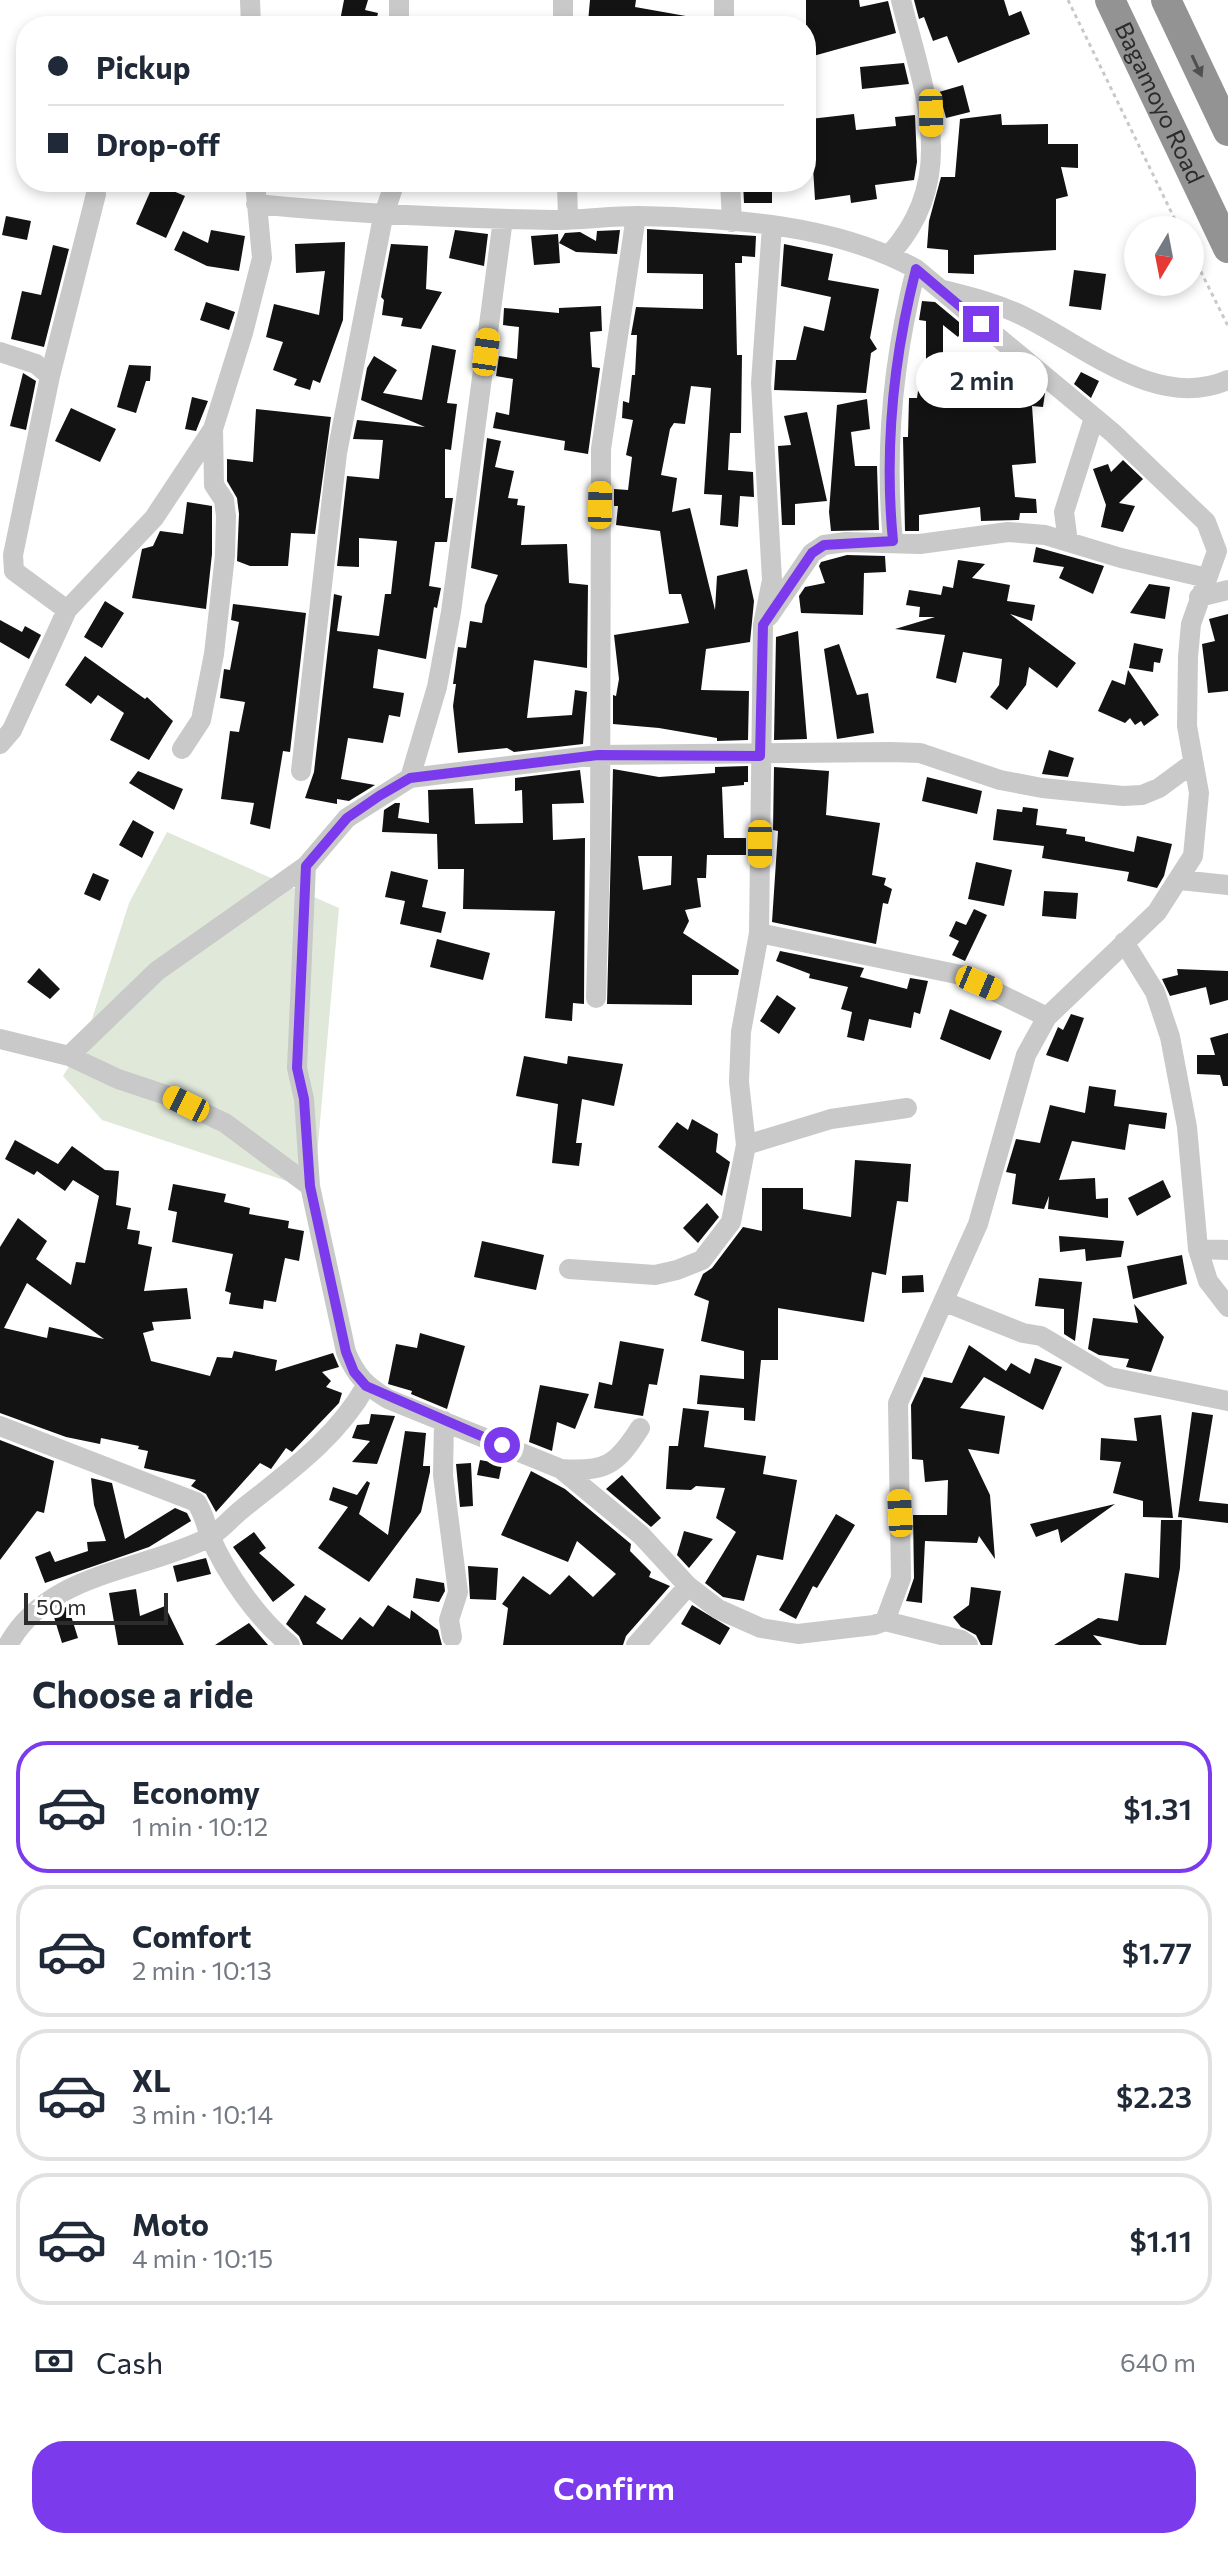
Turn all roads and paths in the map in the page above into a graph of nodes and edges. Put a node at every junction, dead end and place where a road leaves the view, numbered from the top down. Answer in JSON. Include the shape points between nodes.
{"nodes":[{"id":1,"x":901,"y":0,"type":"edge"},
{"id":2,"x":1068,"y":0,"type":"edge"},
{"id":3,"x":1110,"y":0,"type":"edge"},
{"id":4,"x":1166,"y":0,"type":"edge"},
{"id":5,"x":1228,"y":131,"type":"edge"},
{"id":6,"x":255,"y":192,"type":"edge"},
{"id":7,"x":392,"y":192,"type":"edge"},
{"id":8,"x":567,"y":192,"type":"edge"},
{"id":9,"x":730,"y":192,"type":"edge"},
{"id":10,"x":96,"y":194,"type":"dead end"},
{"id":11,"x":256,"y":204,"type":"junction"},
{"id":12,"x":636,"y":216,"type":"junction"},
{"id":13,"x":1173,"y":216,"type":"edge"},
{"id":14,"x":383,"y":217,"type":"junction"},
{"id":15,"x":503,"y":219,"type":"junction"},
{"id":16,"x":568,"y":220,"type":"junction"},
{"id":17,"x":732,"y":222,"type":"junction"},
{"id":18,"x":772,"y":226,"type":"junction"},
{"id":19,"x":1228,"y":248,"type":"edge"},
{"id":20,"x":890,"y":254,"type":"junction"},
{"id":21,"x":916,"y":269,"type":"junction"},
{"id":22,"x":1204,"y":278,"type":"edge"},
{"id":23,"x":941,"y":290,"type":"junction"},
{"id":24,"x":1228,"y":326,"type":"edge"},
{"id":25,"x":0,"y":352,"type":"edge"},
{"id":26,"x":50,"y":376,"type":"junction"},
{"id":27,"x":1228,"y":380,"type":"edge"},
{"id":28,"x":1094,"y":418,"type":"junction"},
{"id":29,"x":213,"y":429,"type":"junction"},
{"id":30,"x":893,"y":541,"type":"junction"},
{"id":31,"x":1068,"y":542,"type":"junction"},
{"id":32,"x":1203,"y":587,"type":"junction"},
{"id":33,"x":1228,"y":590,"type":"edge"},
{"id":34,"x":67,"y":610,"type":"junction"},
{"id":35,"x":763,"y":625,"type":"junction"},
{"id":36,"x":0,"y":744,"type":"edge"},
{"id":37,"x":182,"y":749,"type":"dead end"},
{"id":38,"x":598,"y":755,"type":"junction"},
{"id":39,"x":760,"y":756,"type":"junction"},
{"id":40,"x":1193,"y":763,"type":"junction"},
{"id":41,"x":301,"y":771,"type":"dead end"},
{"id":42,"x":410,"y":778,"type":"junction"},
{"id":43,"x":306,"y":866,"type":"junction"},
{"id":44,"x":1180,"y":880,"type":"junction"},
{"id":45,"x":1228,"y":885,"type":"edge"},
{"id":46,"x":759,"y":933,"type":"junction"},
{"id":47,"x":1124,"y":942,"type":"junction"},
{"id":48,"x":596,"y":998,"type":"dead end"},
{"id":49,"x":1047,"y":1017,"type":"junction"},
{"id":50,"x":0,"y":1039,"type":"edge"},
{"id":51,"x":69,"y":1056,"type":"junction"},
{"id":52,"x":907,"y":1108,"type":"dead end"},
{"id":53,"x":746,"y":1145,"type":"junction"},
{"id":54,"x":310,"y":1186,"type":"junction"},
{"id":55,"x":1198,"y":1249,"type":"junction"},
{"id":56,"x":1228,"y":1250,"type":"edge"},
{"id":57,"x":569,"y":1269,"type":"dead end"},
{"id":58,"x":945,"y":1302,"type":"junction"},
{"id":59,"x":1228,"y":1307,"type":"edge"},
{"id":60,"x":366,"y":1386,"type":"junction"},
{"id":61,"x":1228,"y":1401,"type":"edge"},
{"id":62,"x":444,"y":1421,"type":"junction"},
{"id":63,"x":0,"y":1426,"type":"edge"},
{"id":64,"x":640,"y":1428,"type":"dead end"},
{"id":65,"x":561,"y":1469,"type":"junction"},
{"id":66,"x":211,"y":1536,"type":"junction"},
{"id":67,"x":688,"y":1586,"type":"junction"},
{"id":68,"x":885,"y":1621,"type":"junction"},
{"id":69,"x":757,"y":1636,"type":"edge"},
{"id":70,"x":452,"y":1637,"type":"dead end"},
{"id":71,"x":8,"y":1645,"type":"edge"},
{"id":72,"x":290,"y":1645,"type":"edge"},
{"id":73,"x":636,"y":1645,"type":"edge"},
{"id":74,"x":968,"y":1645,"type":"edge"}],
"edges":[{"from":1,"to":20,"type":"street","via":[[931,113],[932,153],[926,196],[913,225]]},
{"from":2,"to":13,"type":"path"},
{"from":3,"to":19,"type":"highway","name":"Bagamoyo Road"},
{"from":4,"to":5,"type":"highway","name":"Bagamoyo Road","one_way":true},
{"from":6,"to":11,"type":"street"},
{"from":7,"to":14,"type":"street"},
{"from":8,"to":16,"type":"street"},
{"from":9,"to":17,"type":"street"},
{"from":10,"to":26,"type":"street"},
{"from":11,"to":14,"type":"street"},
{"from":11,"to":29,"type":"street","via":[[262,258]]},
{"from":12,"to":16,"type":"street"},
{"from":12,"to":17,"type":"street"},
{"from":12,"to":38,"type":"street","via":[[601,449]]},
{"from":14,"to":15,"type":"street"},
{"from":14,"to":41,"type":"street","via":[[337,453]]},
{"from":15,"to":16,"type":"street"},
{"from":15,"to":42,"type":"street","via":[[451,612],[437,687]]},
{"from":17,"to":18,"type":"street"},
{"from":18,"to":20,"type":"street"},
{"from":18,"to":35,"type":"street","via":[[761,383],[772,580]]},
{"from":20,"to":21,"type":"street"},
{"from":21,"to":23,"type":"street"},
{"from":21,"to":30,"type":"street","via":[[891,400]]},
{"from":22,"to":24,"type":"path"},
{"from":23,"to":27,"type":"street","via":[[998,305],[1142,379],[1194,390]]},
{"from":23,"to":28,"type":"street"},
{"from":25,"to":26,"type":"street","via":[[36,364]]},
{"from":26,"to":34,"type":"street","via":[[14,571]]},
{"from":28,"to":31,"type":"street","via":[[1064,512]]},
{"from":28,"to":32,"type":"street","via":[[1206,522],[1217,551]]},
{"from":29,"to":34,"type":"street","via":[[154,518]]},
{"from":29,"to":37,"type":"street","via":[[214,485],[226,516],[225,555],[201,720]]},
{"from":30,"to":31,"type":"street","via":[[920,544],[1008,532]]},
{"from":30,"to":35,"type":"street","via":[[824,545],[812,553]]},
{"from":31,"to":32,"type":"street"},
{"from":32,"to":33,"type":"street"},
{"from":32,"to":40,"type":"street","via":[[1188,657],[1187,726]]},
{"from":34,"to":36,"type":"street","via":[[12,730]]},
{"from":35,"to":39,"type":"street"},
{"from":38,"to":39,"type":"street"},
{"from":38,"to":42,"type":"street"},
{"from":38,"to":48,"type":"street"},
{"from":39,"to":40,"type":"street","via":[[920,753],[1000,780],[1123,796],[1159,788]]},
{"from":39,"to":46,"type":"street"},
{"from":40,"to":44,"type":"street","via":[[1199,823],[1193,856]]},
{"from":42,"to":43,"type":"street","via":[[347,818]]},
{"from":43,"to":51,"type":"street","via":[[157,971]]},
{"from":43,"to":54,"type":"street","via":[[297,1068]]},
{"from":44,"to":45,"type":"street"},
{"from":44,"to":47,"type":"street","via":[[1157,912]]},
{"from":46,"to":49,"type":"street","via":[[961,975]]},
{"from":46,"to":53,"type":"street","via":[[739,1056]]},
{"from":47,"to":49,"type":"street"},
{"from":47,"to":55,"type":"street","via":[[1155,992],[1170,1037],[1187,1127]]},
{"from":49,"to":58,"type":"street","via":[[1026,1055],[978,1224]]},
{"from":50,"to":51,"type":"street"},
{"from":51,"to":54,"type":"street","via":[[225,1123]]},
{"from":52,"to":53,"type":"street","via":[[831,1119]]},
{"from":53,"to":57,"type":"street","via":[[731,1222],[702,1260],[655,1275]]},
{"from":54,"to":60,"type":"street","via":[[346,1352]]},
{"from":55,"to":56,"type":"street"},
{"from":55,"to":59,"type":"street","via":[[1208,1281]]},
{"from":58,"to":61,"type":"street","via":[[1041,1336],[1110,1377]]},
{"from":58,"to":68,"type":"street","via":[[898,1403],[901,1578]]},
{"from":60,"to":62,"type":"street"},
{"from":60,"to":66,"type":"street","via":[[348,1418]]},
{"from":62,"to":65,"type":"street"},
{"from":62,"to":70,"type":"street","via":[[443,1475],[458,1592],[449,1620]]},
{"from":63,"to":66,"type":"street","via":[[196,1502]]},
{"from":64,"to":65,"type":"street","via":[[625,1452],[604,1468]]},
{"from":65,"to":67,"type":"street","via":[[641,1535]]},
{"from":66,"to":71,"type":"street","via":[[68,1588],[41,1603]]},
{"from":66,"to":72,"type":"street","via":[[251,1606]]},
{"from":67,"to":69,"type":"street"},
{"from":67,"to":73,"type":"street"},
{"from":68,"to":69,"type":"street"},
{"from":68,"to":74,"type":"street"}]}
